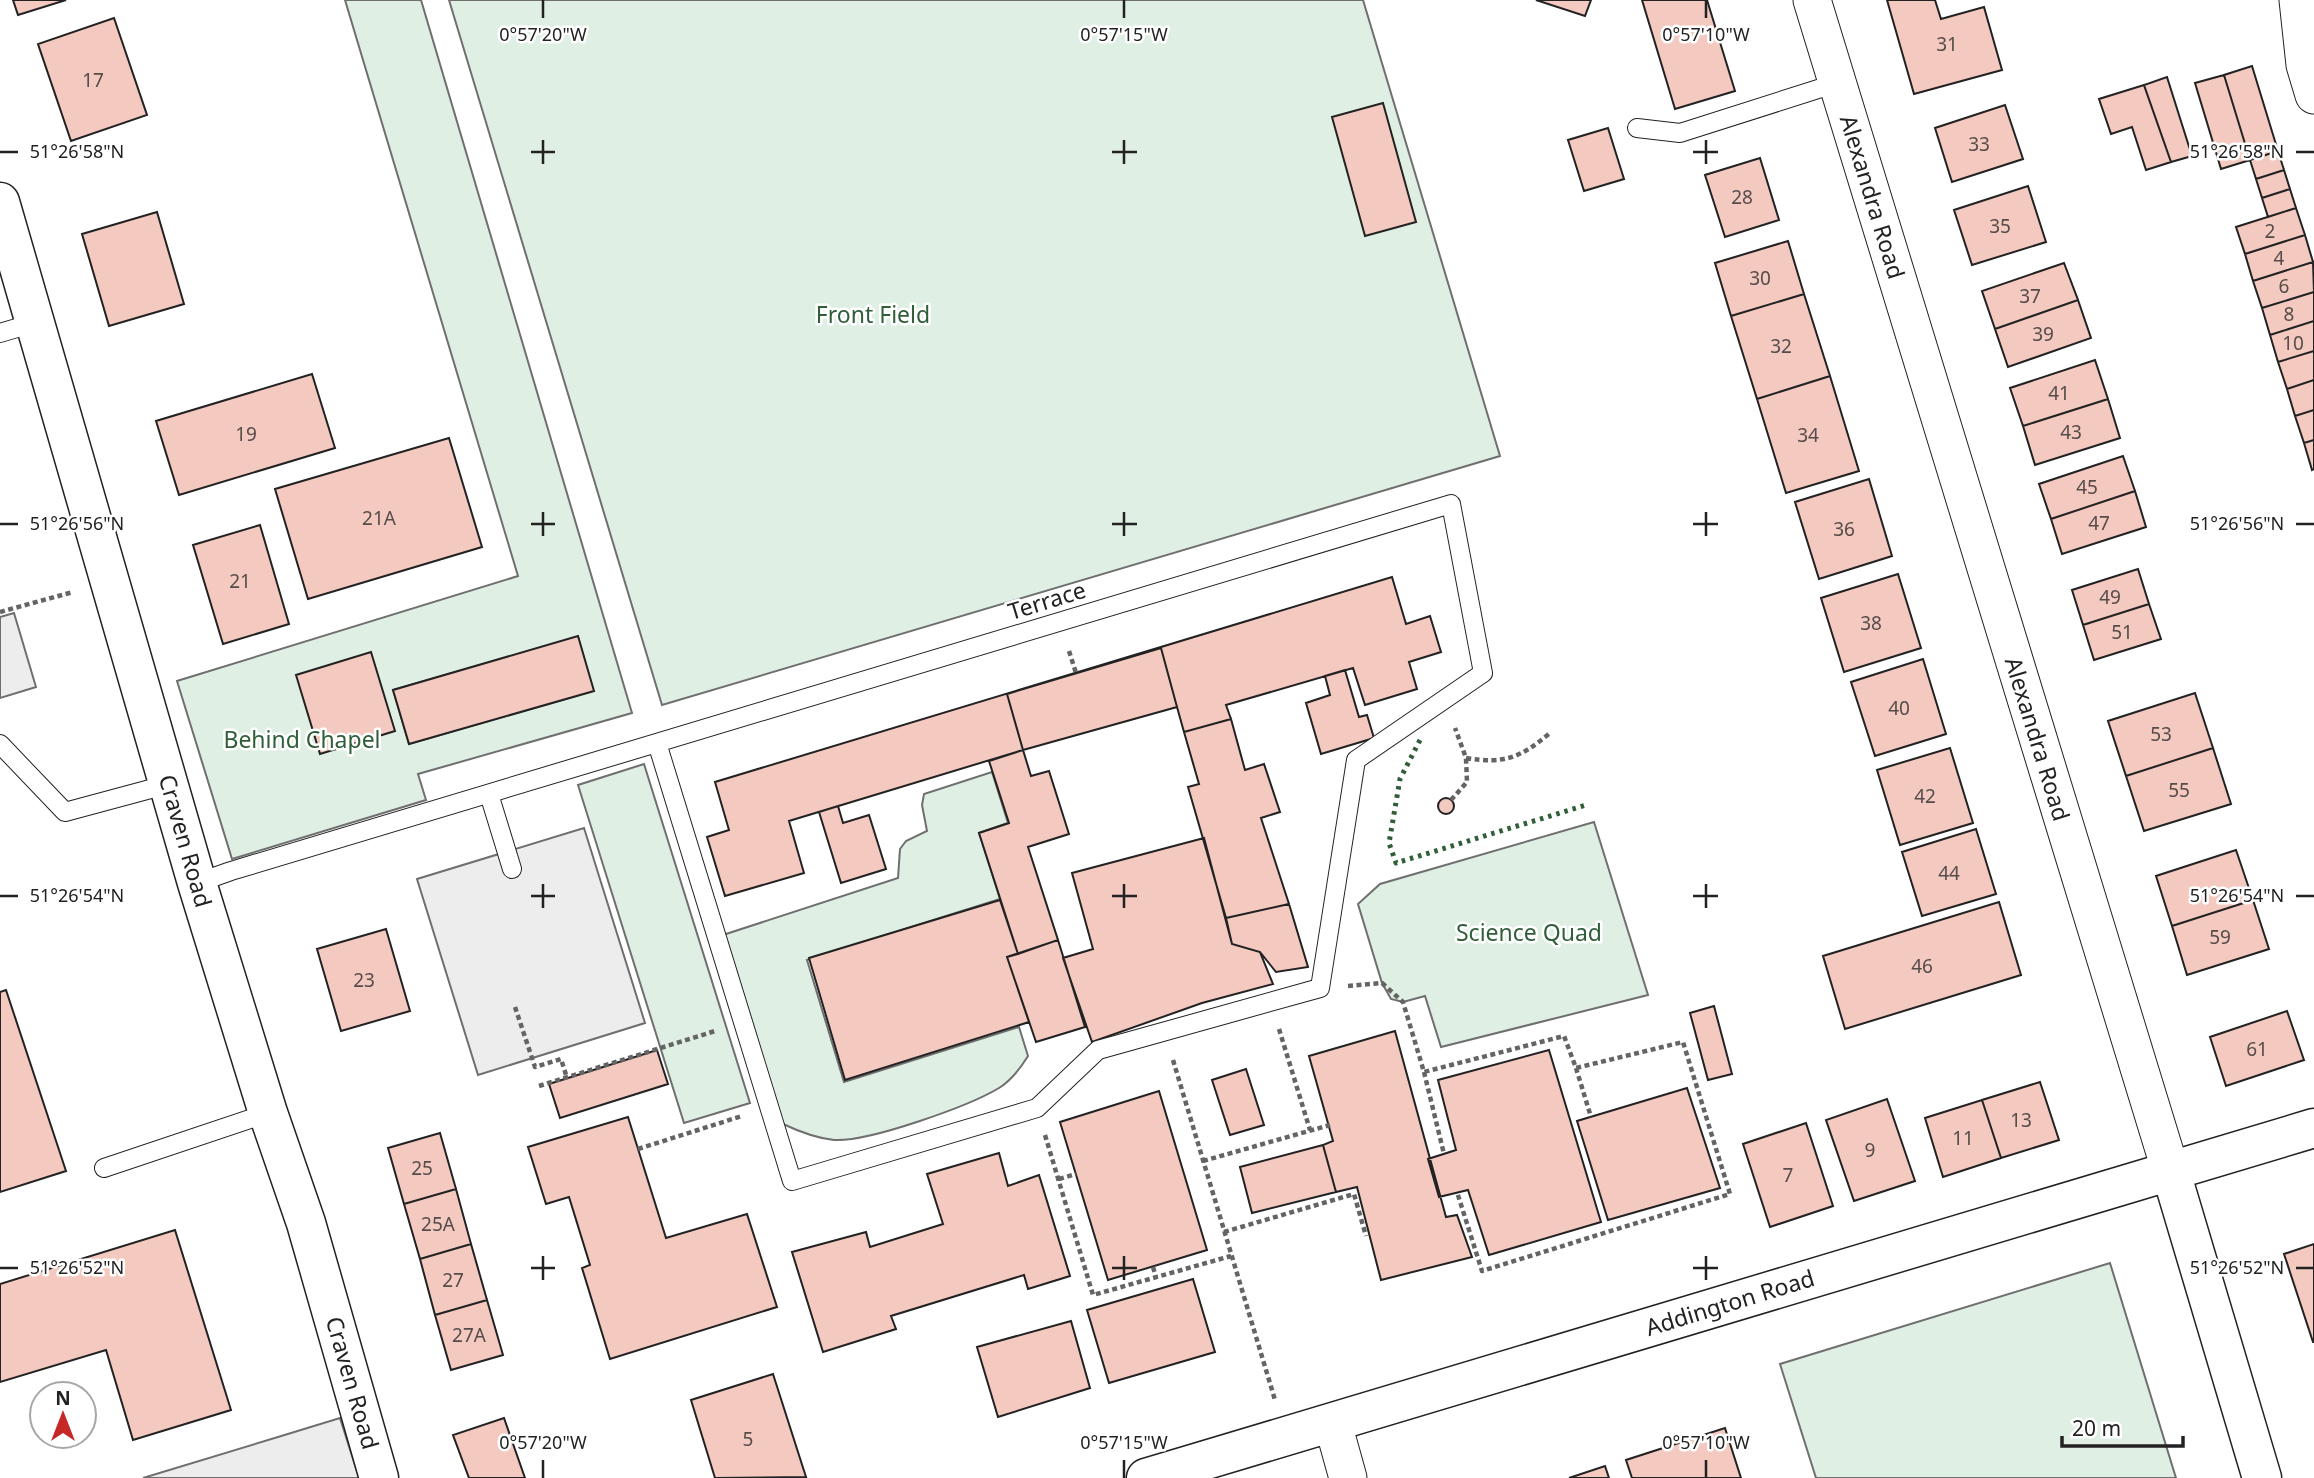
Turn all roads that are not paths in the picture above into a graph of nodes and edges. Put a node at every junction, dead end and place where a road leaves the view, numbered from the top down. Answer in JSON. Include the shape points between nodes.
{"nodes":[{"id":1,"x":1812,"y":0,"type":"edge"},
{"id":2,"x":2298,"y":0,"type":"edge"},
{"id":3,"x":1837,"y":83,"type":"junction"},
{"id":4,"x":2314,"y":95,"type":"edge"},
{"id":5,"x":1637,"y":128,"type":"dead end"},
{"id":6,"x":0,"y":202,"type":"edge"},
{"id":7,"x":37,"y":322,"type":"junction"},
{"id":8,"x":0,"y":333,"type":"edge"},
{"id":9,"x":657,"y":743,"type":"junction"},
{"id":10,"x":0,"y":744,"type":"edge"},
{"id":11,"x":169,"y":784,"type":"junction"},
{"id":12,"x":489,"y":794,"type":"junction"},
{"id":13,"x":512,"y":869,"type":"dead end"},
{"id":14,"x":197,"y":883,"type":"junction"},
{"id":15,"x":268,"y":1113,"type":"junction"},
{"id":16,"x":2314,"y":1128,"type":"edge"},
{"id":17,"x":104,"y":1168,"type":"dead end"},
{"id":18,"x":2170,"y":1170,"type":"junction"},
{"id":19,"x":1334,"y":1424,"type":"junction"},
{"id":20,"x":379,"y":1478,"type":"edge"},
{"id":21,"x":1146,"y":1478,"type":"edge"},
{"id":22,"x":1349,"y":1478,"type":"edge"},
{"id":23,"x":2263,"y":1478,"type":"edge"}],
"edges":[{"from":1,"to":3,"type":"street","name":"Alexandra Road"},
{"from":2,"to":4,"type":"street","via":[[2305,65]]},
{"from":3,"to":5,"type":"lane","via":[[1679,134]]},
{"from":3,"to":18,"type":"street","name":"Alexandra Road"},
{"from":6,"to":7,"type":"street","name":"Craven Road"},
{"from":7,"to":8,"type":"lane"},
{"from":7,"to":11,"type":"street","name":"Craven Road"},
{"from":9,"to":9,"type":"lane","name":"Terrace","via":[[1451,504],[1483,673],[1356,760],[1321,988],[1098,1050],[1037,1108],[792,1181]]},
{"from":9,"to":12,"type":"lane","name":"Terrace"},
{"from":10,"to":11,"type":"lane","via":[[65,812]]},
{"from":11,"to":14,"type":"street","name":"Craven Road"},
{"from":12,"to":13,"type":"lane"},
{"from":12,"to":14,"type":"lane","name":"Terrace"},
{"from":14,"to":15,"type":"street","name":"Craven Road"},
{"from":15,"to":17,"type":"lane"},
{"from":15,"to":20,"type":"street","name":"Craven Road","via":[[306,1223]]},
{"from":16,"to":18,"type":"street","name":"Addington Road"},
{"from":18,"to":19,"type":"street","name":"Addington Road"},
{"from":18,"to":23,"type":"street","name":"Alexandra Road"},
{"from":19,"to":21,"type":"street","name":"Addington Road"},
{"from":19,"to":22,"type":"street"}]}
